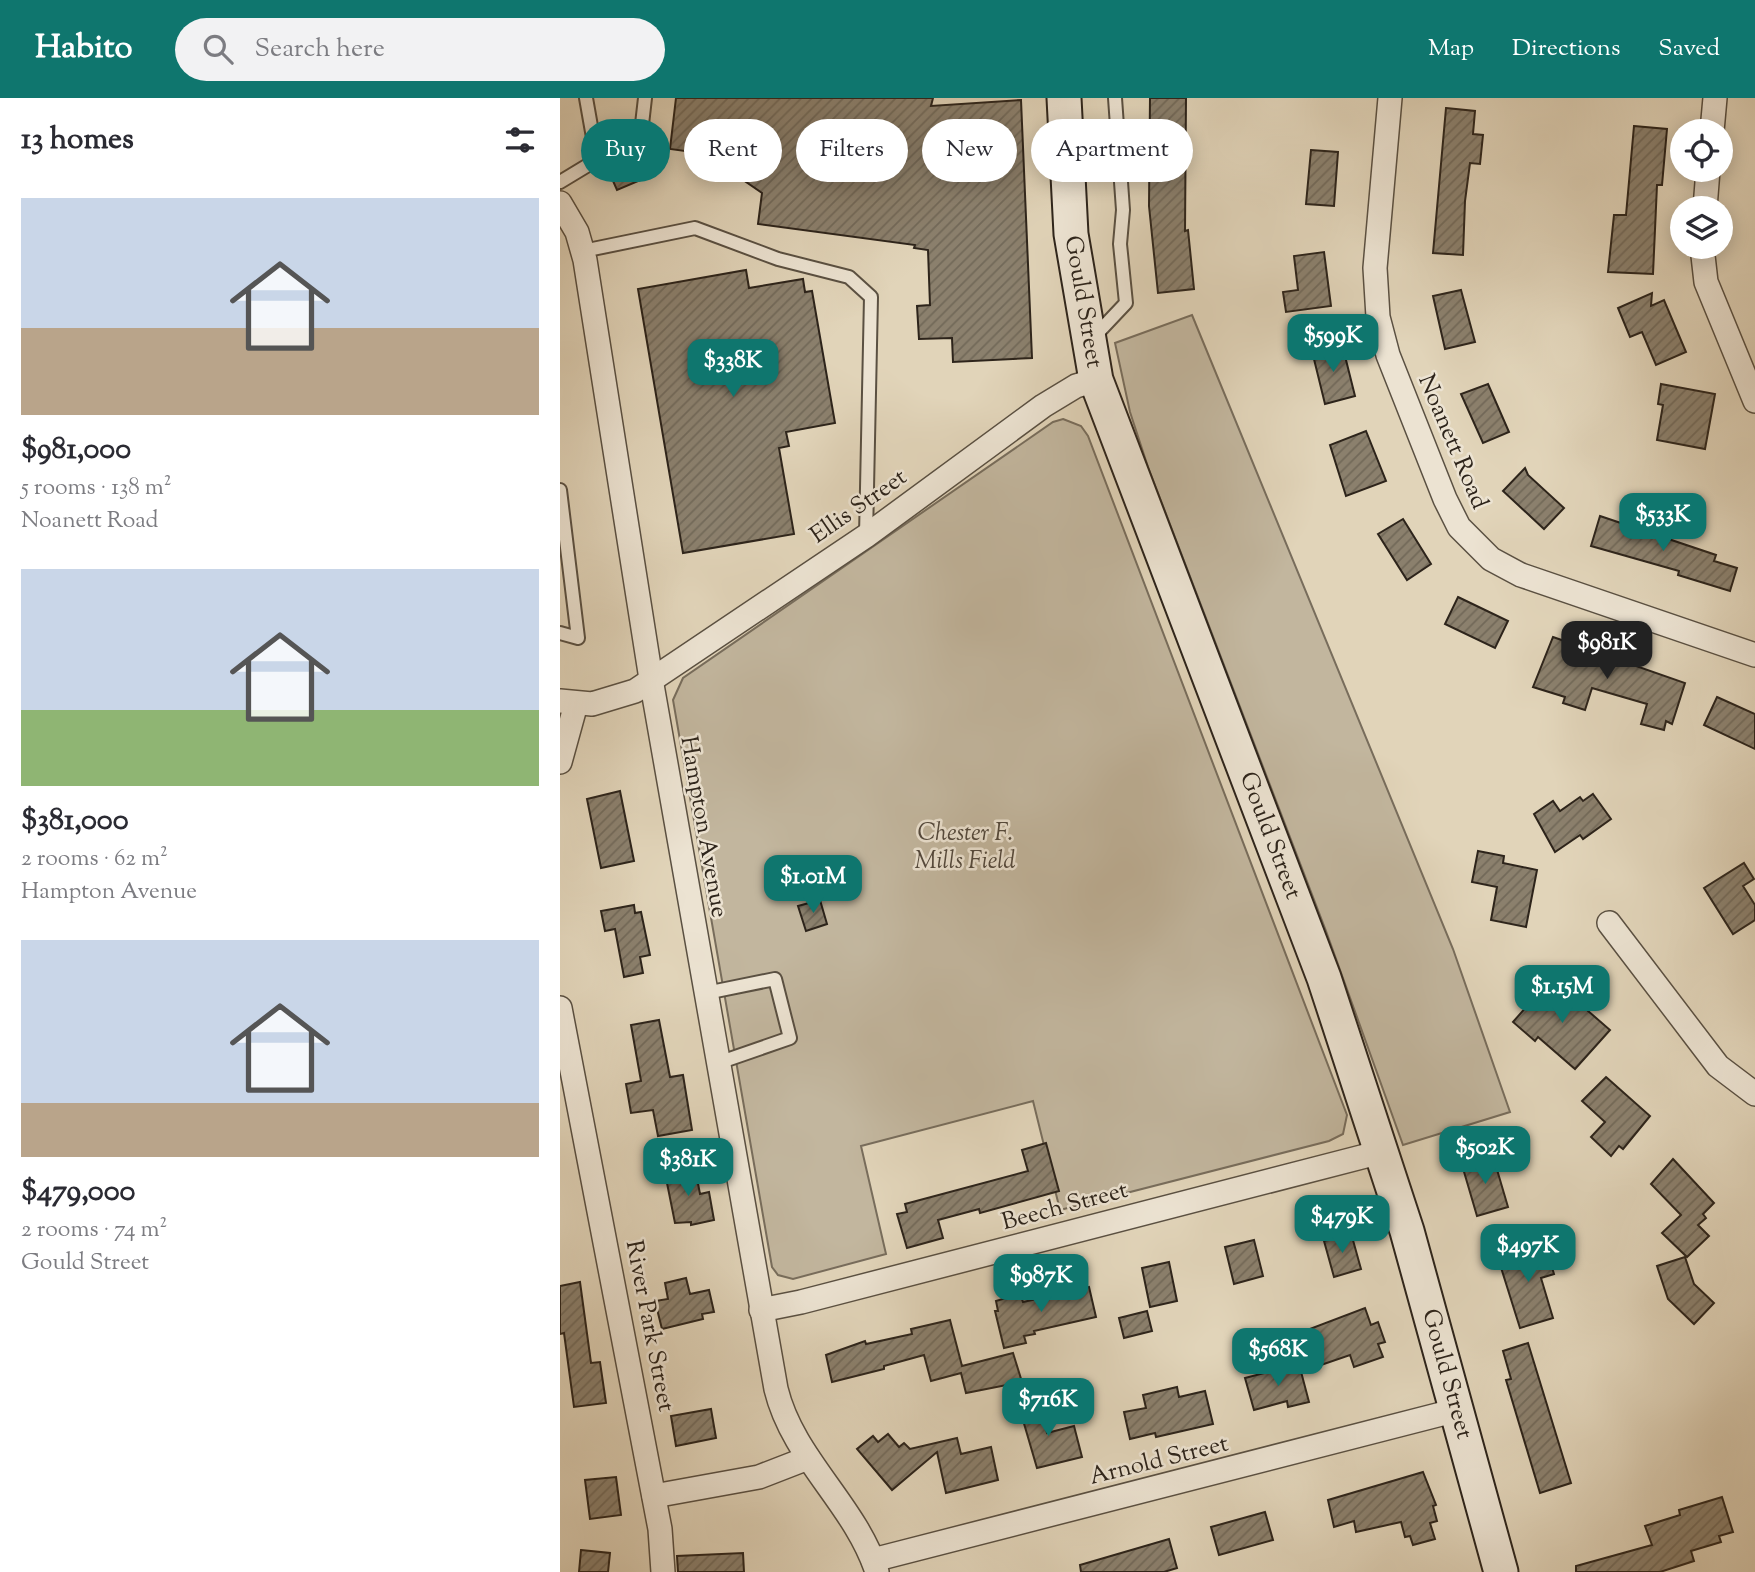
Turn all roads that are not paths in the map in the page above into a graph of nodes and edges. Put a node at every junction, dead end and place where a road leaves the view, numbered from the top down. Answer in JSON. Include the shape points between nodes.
{"nodes":[{"id":1,"x":586,"y":98,"type":"edge"},
{"id":2,"x":645,"y":98,"type":"edge"},
{"id":3,"x":1064,"y":98,"type":"edge"},
{"id":4,"x":1115,"y":98,"type":"edge"},
{"id":5,"x":1390,"y":98,"type":"edge"},
{"id":6,"x":1715,"y":98,"type":"edge"},
{"id":7,"x":590,"y":119,"type":"edge"},
{"id":8,"x":643,"y":119,"type":"edge"},
{"id":9,"x":1713,"y":119,"type":"edge"},
{"id":10,"x":581,"y":170,"type":"edge"},
{"id":11,"x":560,"y":182,"type":"edge"},
{"id":12,"x":560,"y":203,"type":"edge"},
{"id":13,"x":583,"y":251,"type":"junction"},
{"id":14,"x":1703,"y":259,"type":"edge"},
{"id":15,"x":1090,"y":341,"type":"junction"},
{"id":16,"x":1096,"y":380,"type":"junction"},
{"id":17,"x":1755,"y":401,"type":"edge"},
{"id":18,"x":560,"y":490,"type":"edge"},
{"id":19,"x":866,"y":536,"type":"junction"},
{"id":20,"x":560,"y":633,"type":"edge"},
{"id":21,"x":1754,"y":650,"type":"edge"},
{"id":22,"x":651,"y":679,"type":"junction"},
{"id":23,"x":568,"y":703,"type":"edge"},
{"id":24,"x":560,"y":762,"type":"edge"},
{"id":25,"x":1609,"y":923,"type":"dead end"},
{"id":26,"x":706,"y":993,"type":"junction"},
{"id":27,"x":560,"y":1008,"type":"edge"},
{"id":28,"x":718,"y":1063,"type":"junction"},
{"id":29,"x":1755,"y":1094,"type":"edge"},
{"id":30,"x":1381,"y":1152,"type":"junction"},
{"id":31,"x":761,"y":1310,"type":"junction"},
{"id":32,"x":1457,"y":1410,"type":"junction"},
{"id":33,"x":808,"y":1458,"type":"junction"},
{"id":34,"x":654,"y":1496,"type":"junction"},
{"id":35,"x":875,"y":1566,"type":"edge"},
{"id":36,"x":663,"y":1572,"type":"edge"},
{"id":37,"x":1502,"y":1572,"type":"edge"}],
"edges":[{"from":1,"to":7,"type":"lane"},
{"from":2,"to":8,"type":"lane"},
{"from":3,"to":15,"type":"main road","name":"Gould Street","via":[[1070,234]]},
{"from":4,"to":15,"type":"lane","via":[[1126,303]]},
{"from":5,"to":21,"type":"street","name":"Noanett Road","via":[[1375,250],[1378,317],[1394,374],[1459,527],[1492,559],[1521,575]]},
{"from":6,"to":9,"type":"street"},
{"from":10,"to":11,"type":"lane"},
{"from":12,"to":13,"type":"street","name":"Hampton Avenue"},
{"from":13,"to":19,"type":"lane","via":[[695,228],[849,277],[871,298]]},
{"from":13,"to":22,"type":"street","name":"Hampton Avenue"},
{"from":14,"to":17,"type":"street","via":[[1712,298]]},
{"from":15,"to":16,"type":"main road","name":"Gould Street"},
{"from":16,"to":19,"type":"street","name":"Ellis Street","via":[[1043,406]]},
{"from":16,"to":30,"type":"main road","name":"Gould Street","via":[[1315,951]]},
{"from":18,"to":20,"type":"lane","via":[[578,638]]},
{"from":19,"to":22,"type":"street","name":"Ellis Street"},
{"from":22,"to":23,"type":"street","name":"Ellis Street","via":[[611,701]]},
{"from":22,"to":26,"type":"street","name":"Hampton Avenue"},
{"from":23,"to":24,"type":"street"},
{"from":25,"to":29,"type":"street","via":[[1718,1066]]},
{"from":26,"to":28,"type":"street","name":"Hampton Avenue"},
{"from":26,"to":28,"type":"lane","via":[[775,979],[790,1038]]},
{"from":27,"to":34,"type":"street","name":"River Park Street"},
{"from":28,"to":31,"type":"street","name":"Hampton Avenue"},
{"from":30,"to":31,"type":"street","name":"Beech Street"},
{"from":30,"to":32,"type":"main road","name":"Gould Street"},
{"from":31,"to":33,"type":"street","name":"Hampton Avenue","via":[[780,1407]]},
{"from":32,"to":35,"type":"street","name":"Arnold Street"},
{"from":32,"to":37,"type":"main road","name":"Gould Street"},
{"from":33,"to":34,"type":"street","via":[[759,1477]]},
{"from":33,"to":35,"type":"street","name":"Hampton Avenue","via":[[853,1522]]},
{"from":34,"to":36,"type":"street","name":"River Park Street"}]}
